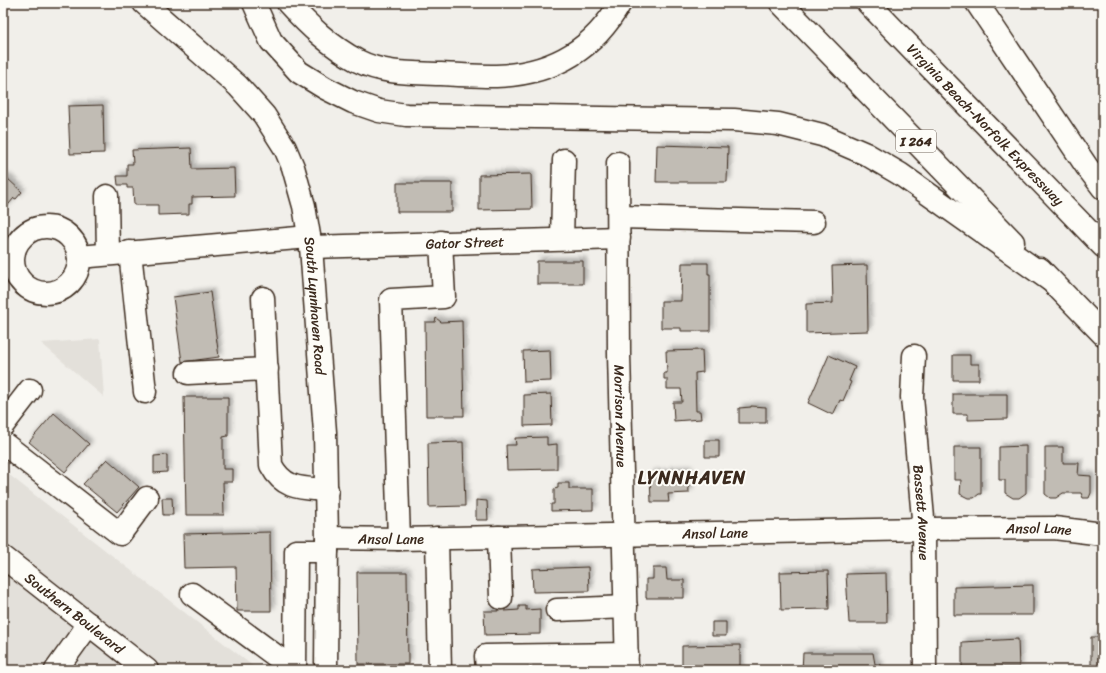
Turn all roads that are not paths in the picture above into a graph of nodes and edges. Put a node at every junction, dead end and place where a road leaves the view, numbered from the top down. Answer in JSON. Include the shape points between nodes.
{"nodes":[{"id":1,"x":144,"y":3,"type":"edge"},
{"id":2,"x":254,"y":3,"type":"edge"},
{"id":3,"x":288,"y":3,"type":"edge"},
{"id":4,"x":620,"y":3,"type":"edge"},
{"id":5,"x":781,"y":3,"type":"edge"},
{"id":6,"x":868,"y":3,"type":"edge"},
{"id":7,"x":977,"y":3,"type":"edge"},
{"id":8,"x":564,"y":160,"type":"dead end"},
{"id":9,"x":618,"y":163,"type":"dead end"},
{"id":10,"x":1103,"y":188,"type":"edge"},
{"id":11,"x":107,"y":196,"type":"dead end"},
{"id":12,"x":814,"y":222,"type":"dead end"},
{"id":13,"x":619,"y":227,"type":"junction"},
{"id":14,"x":562,"y":239,"type":"junction"},
{"id":15,"x":310,"y":242,"type":"junction"},
{"id":16,"x":441,"y":242,"type":"junction"},
{"id":17,"x":1103,"y":246,"type":"edge"},
{"id":18,"x":130,"y":252,"type":"junction"},
{"id":19,"x":108,"y":254,"type":"junction"},
{"id":20,"x":79,"y":256,"type":"dead end"},
{"id":21,"x":1050,"y":280,"type":"junction"},
{"id":22,"x":263,"y":298,"type":"dead end"},
{"id":23,"x":1103,"y":334,"type":"edge"},
{"id":24,"x":914,"y":356,"type":"dead end"},
{"id":25,"x":267,"y":369,"type":"junction"},
{"id":26,"x":188,"y":373,"type":"dead end"},
{"id":27,"x":30,"y":390,"type":"dead end"},
{"id":28,"x":145,"y":392,"type":"dead end"},
{"id":29,"x":3,"y":424,"type":"edge"},
{"id":30,"x":3,"y":443,"type":"edge"},
{"id":31,"x":327,"y":490,"type":"junction"},
{"id":32,"x":148,"y":498,"type":"dead end"},
{"id":33,"x":924,"y":529,"type":"junction"},
{"id":34,"x":1103,"y":534,"type":"edge"},
{"id":35,"x":624,"y":535,"type":"junction"},
{"id":36,"x":499,"y":537,"type":"junction"},
{"id":37,"x":399,"y":538,"type":"junction"},
{"id":38,"x":437,"y":538,"type":"junction"},
{"id":39,"x":327,"y":544,"type":"junction"},
{"id":40,"x":3,"y":557,"type":"edge"},
{"id":41,"x":192,"y":594,"type":"dead end"},
{"id":42,"x":501,"y":598,"type":"dead end"},
{"id":43,"x":626,"y":607,"type":"junction"},
{"id":44,"x":557,"y":610,"type":"dead end"},
{"id":45,"x":89,"y":624,"type":"junction"},
{"id":46,"x":72,"y":661,"type":"edge"},
{"id":47,"x":627,"y":662,"type":"edge"},
{"id":48,"x":56,"y":670,"type":"edge"},
{"id":49,"x":147,"y":670,"type":"edge"},
{"id":50,"x":295,"y":670,"type":"edge"},
{"id":51,"x":326,"y":670,"type":"edge"},
{"id":52,"x":440,"y":670,"type":"edge"},
{"id":53,"x":487,"y":670,"type":"edge"},
{"id":54,"x":925,"y":670,"type":"edge"}],
"edges":[{"from":1,"to":15,"type":"main road","name":"South Lynnhaven Road","via":[[238,86],[264,115],[285,148],[293,167],[304,206]]},
{"from":2,"to":21,"type":"main road","via":[[271,41],[299,72],[352,102],[379,111],[406,115],[734,120],[778,124],[822,135],[866,154],[900,174]]},
{"from":3,"to":4,"type":"main road","via":[[330,44],[359,61],[380,69],[405,73],[496,76],[530,72],[555,64],[578,51],[611,19]]},
{"from":5,"to":21,"type":"main road","number":"I 264"},
{"from":6,"to":17,"type":"main road","name":"Virginia Beach-Norfolk Expressway"},
{"from":7,"to":10,"type":"main road"},
{"from":8,"to":14,"type":"main road"},
{"from":9,"to":13,"type":"main road","name":"Morrison Avenue"},
{"from":11,"to":19,"type":"main road"},
{"from":12,"to":13,"type":"main road","name":"Gator Street"},
{"from":13,"to":14,"type":"main road","name":"Gator Street"},
{"from":13,"to":35,"type":"main road","name":"Morrison Avenue","via":[[619,354]]},
{"from":14,"to":16,"type":"main road","name":"Gator Street"},
{"from":15,"to":16,"type":"main road","name":"Gator Street"},
{"from":15,"to":18,"type":"main road","name":"Gator Street"},
{"from":15,"to":31,"type":"main road","name":"South Lynnhaven Road"},
{"from":16,"to":37,"type":"main road","via":[[444,297],[391,300]]},
{"from":18,"to":19,"type":"main road","name":"Gator Street"},
{"from":18,"to":28,"type":"main road"},
{"from":19,"to":20,"type":"main road","name":"Gator Street"},
{"from":21,"to":23,"type":"main road","number":"I 264"},
{"from":22,"to":25,"type":"main road"},
{"from":24,"to":33,"type":"main road","name":"Bassett Avenue","via":[[912,397]]},
{"from":25,"to":26,"type":"main road"},
{"from":25,"to":31,"type":"main road","via":[[271,465],[284,482],[296,488]]},
{"from":27,"to":29,"type":"main road"},
{"from":30,"to":32,"type":"main road","via":[[120,534]]},
{"from":31,"to":39,"type":"main road","name":"South Lynnhaven Road"},
{"from":33,"to":34,"type":"main road","name":"Ansol Lane","via":[[1054,528]]},
{"from":33,"to":35,"type":"main road","name":"Ansol Lane"},
{"from":33,"to":54,"type":"main road","name":"Bassett Avenue"},
{"from":35,"to":36,"type":"main road","name":"Ansol Lane"},
{"from":35,"to":43,"type":"main road","name":"Morrison Avenue"},
{"from":36,"to":38,"type":"main road","name":"Ansol Lane"},
{"from":36,"to":42,"type":"main road"},
{"from":37,"to":38,"type":"main road","name":"Ansol Lane"},
{"from":37,"to":39,"type":"main road","name":"Ansol Lane"},
{"from":38,"to":52,"type":"main road"},
{"from":39,"to":50,"type":"main road","name":"Ansol Lane","via":[[296,551]]},
{"from":39,"to":51,"type":"main road","name":"South Lynnhaven Road"},
{"from":40,"to":45,"type":"main road","name":"Southern Boulevard"},
{"from":41,"to":50,"type":"main road"},
{"from":43,"to":44,"type":"main road"},
{"from":43,"to":47,"type":"main road","name":"Morrison Avenue"},
{"from":45,"to":46,"type":"main road"},
{"from":45,"to":49,"type":"main road","name":"Southern Boulevard"},
{"from":46,"to":48,"type":"main road"},
{"from":47,"to":53,"type":"main road","via":[[486,656]]}]}
